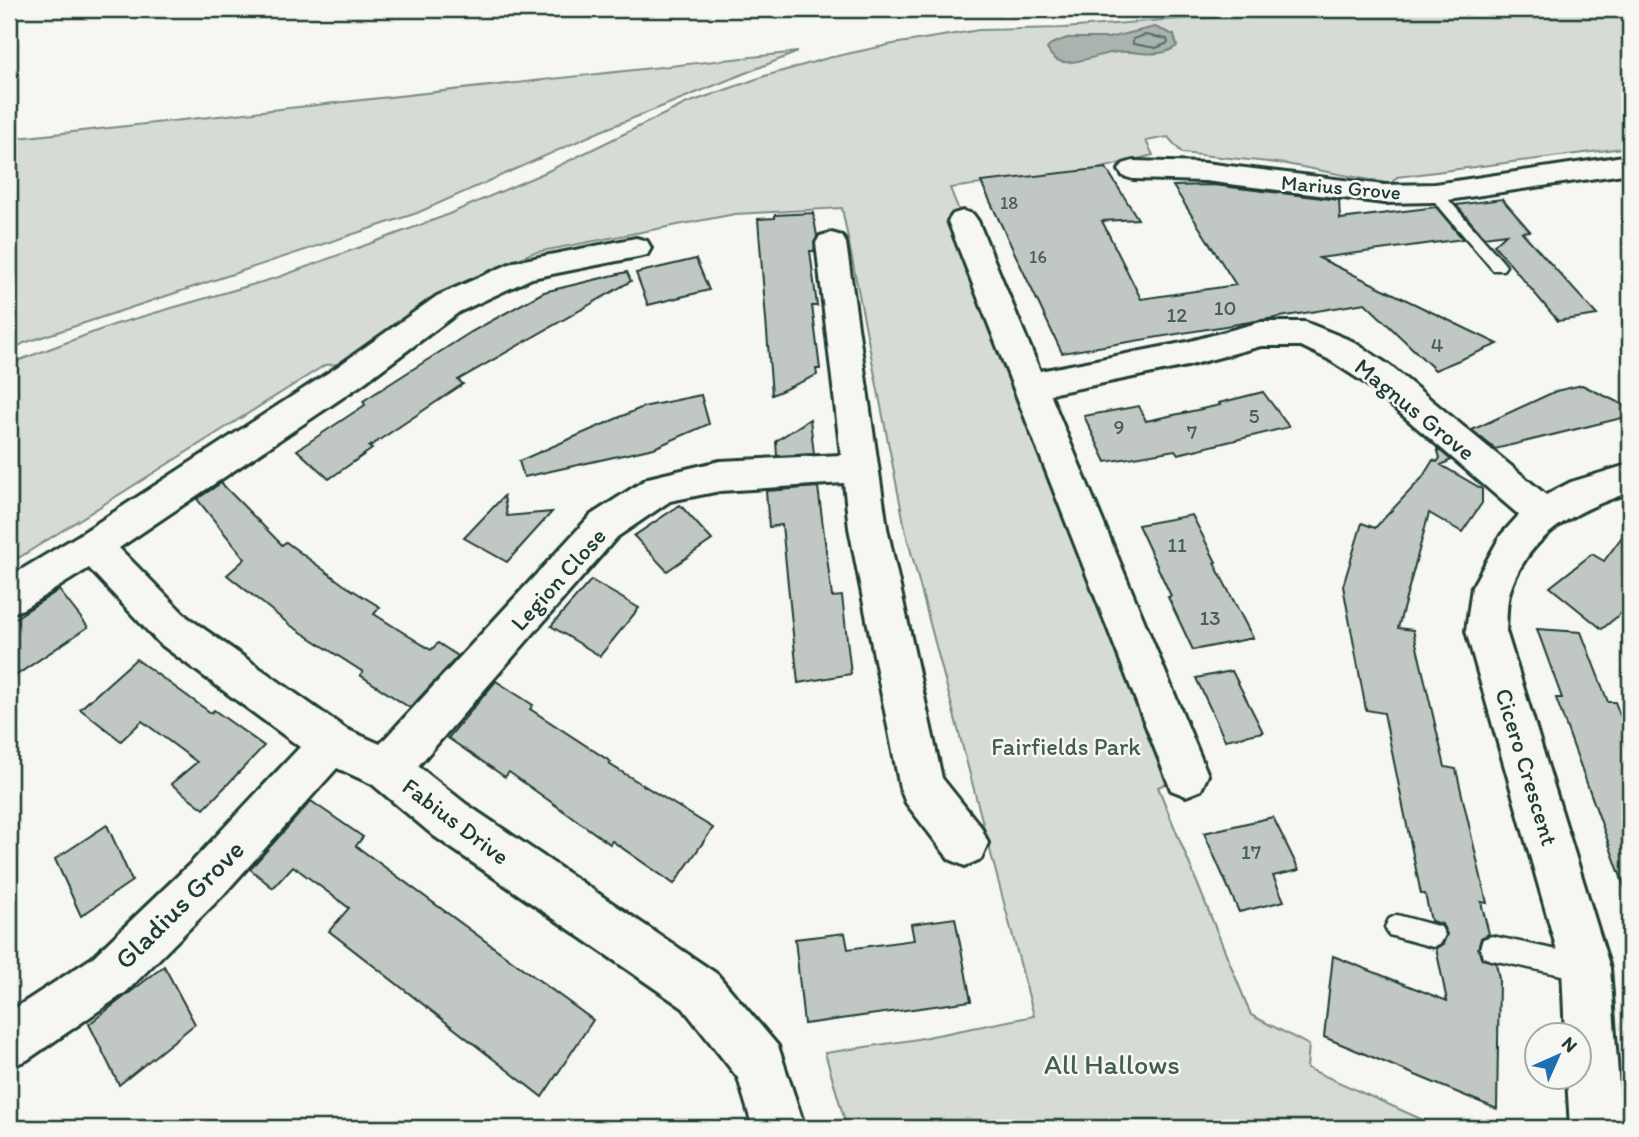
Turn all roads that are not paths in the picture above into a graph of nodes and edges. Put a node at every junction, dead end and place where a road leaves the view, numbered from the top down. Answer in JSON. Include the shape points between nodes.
{"nodes":[{"id":1,"x":1630,"y":164,"type":"edge"},
{"id":2,"x":1133,"y":170,"type":"dead end"},
{"id":3,"x":1436,"y":192,"type":"junction"},
{"id":4,"x":963,"y":221,"type":"dead end"},
{"id":5,"x":831,"y":243,"type":"dead end"},
{"id":6,"x":636,"y":248,"type":"dead end"},
{"id":7,"x":1498,"y":266,"type":"dead end"},
{"id":8,"x":1029,"y":386,"type":"junction"},
{"id":9,"x":861,"y":468,"type":"junction"},
{"id":10,"x":1630,"y":478,"type":"edge"},
{"id":11,"x":1543,"y":514,"type":"junction"},
{"id":12,"x":92,"y":546,"type":"junction"},
{"id":13,"x":9,"y":597,"type":"edge"},
{"id":14,"x":331,"y":744,"type":"junction"},
{"id":15,"x":387,"y":769,"type":"junction"},
{"id":16,"x":1186,"y":775,"type":"dead end"},
{"id":17,"x":965,"y":843,"type":"dead end"},
{"id":18,"x":1397,"y":927,"type":"dead end"},
{"id":19,"x":1433,"y":935,"type":"dead end"},
{"id":20,"x":1492,"y":948,"type":"dead end"},
{"id":21,"x":1586,"y":968,"type":"junction"},
{"id":22,"x":9,"y":1042,"type":"edge"},
{"id":23,"x":779,"y":1128,"type":"edge"},
{"id":24,"x":1596,"y":1128,"type":"edge"}],
"edges":[{"from":1,"to":3,"type":"street","name":"Marius Grove"},
{"from":2,"to":3,"type":"street","name":"Marius Grove","via":[[1205,172],[1384,194]]},
{"from":3,"to":7,"type":"lane"},
{"from":4,"to":8,"type":"street"},
{"from":5,"to":9,"type":"street"},
{"from":6,"to":12,"type":"street","via":[[525,269],[448,304],[349,376]]},
{"from":8,"to":11,"type":"street","name":"Magnus Grove","via":[[1261,334],[1305,334],[1377,374]]},
{"from":8,"to":16,"type":"street"},
{"from":9,"to":15,"type":"street","name":"Legion Close","via":[[720,476],[661,488],[604,526]]},
{"from":9,"to":17,"type":"street","via":[[868,527],[922,788]]},
{"from":10,"to":11,"type":"street","name":"Cicero Crescent","via":[[1584,493]]},
{"from":11,"to":21,"type":"street","name":"Cicero Crescent","via":[[1514,546],[1491,587],[1486,631]]},
{"from":12,"to":13,"type":"street"},
{"from":12,"to":14,"type":"street","name":"Fabius Drive","via":[[173,630]]},
{"from":14,"to":15,"type":"street","name":"Fabius Drive"},
{"from":14,"to":22,"type":"street","name":"Gladius Grove","via":[[207,879],[109,975]]},
{"from":15,"to":23,"type":"street","name":"Fabius Drive","via":[[450,820],[700,991],[760,1064]]},
{"from":18,"to":19,"type":"lane"},
{"from":20,"to":21,"type":"lane"},
{"from":21,"to":24,"type":"street","name":"Cicero Crescent"}]}
